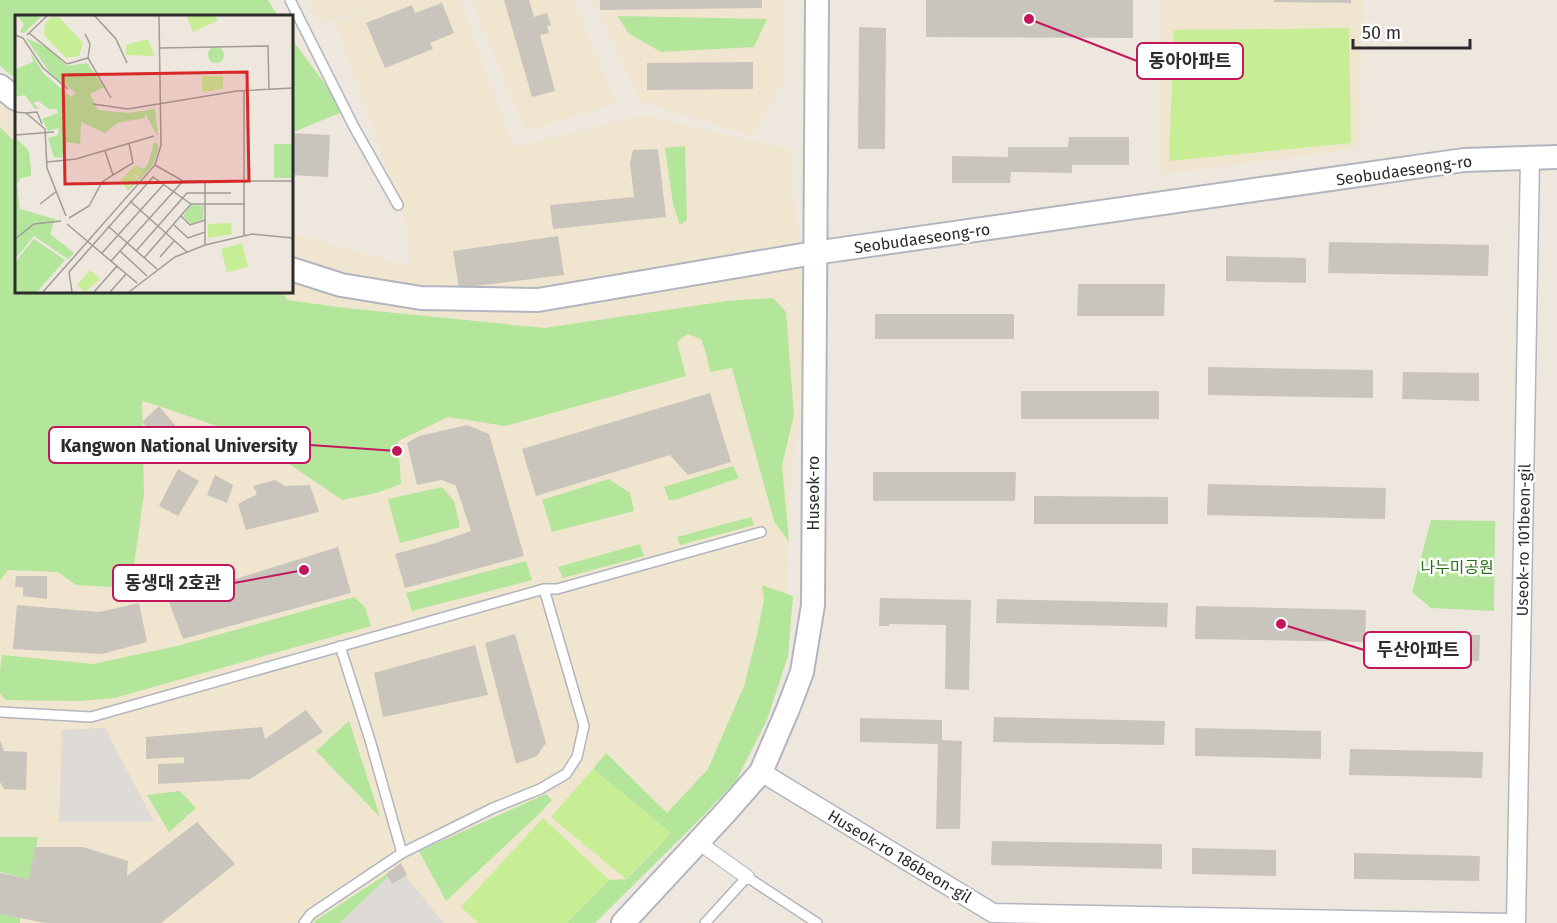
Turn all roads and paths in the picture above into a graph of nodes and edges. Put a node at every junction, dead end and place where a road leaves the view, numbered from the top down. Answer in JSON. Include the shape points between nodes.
{"nodes":[{"id":1,"x":290,"y":0,"type":"edge"},
{"id":2,"x":817,"y":0,"type":"edge"},
{"id":3,"x":0,"y":86,"type":"edge"},
{"id":4,"x":15,"y":98,"type":"edge"},
{"id":5,"x":1557,"y":157,"type":"edge"},
{"id":6,"x":1530,"y":158,"type":"junction"},
{"id":7,"x":398,"y":205,"type":"dead end"},
{"id":8,"x":814,"y":253,"type":"junction"},
{"id":9,"x":292,"y":269,"type":"edge"},
{"id":10,"x":761,"y":532,"type":"dead end"},
{"id":11,"x":544,"y":589,"type":"junction"},
{"id":12,"x":340,"y":646,"type":"junction"},
{"id":13,"x":0,"y":712,"type":"edge"},
{"id":14,"x":761,"y":772,"type":"junction"},
{"id":15,"x":698,"y":842,"type":"junction"},
{"id":16,"x":402,"y":853,"type":"junction"},
{"id":17,"x":747,"y":877,"type":"junction"},
{"id":18,"x":989,"y":918,"type":"edge"},
{"id":19,"x":1181,"y":920,"type":"edge"},
{"id":20,"x":1407,"y":922,"type":"edge"},
{"id":21,"x":304,"y":923,"type":"edge"},
{"id":22,"x":623,"y":923,"type":"edge"},
{"id":23,"x":705,"y":923,"type":"edge"},
{"id":24,"x":817,"y":923,"type":"edge"},
{"id":25,"x":1508,"y":923,"type":"edge"},
{"id":26,"x":1516,"y":923,"type":"edge"}],
"edges":[{"from":1,"to":7,"type":"lane"},
{"from":2,"to":8,"type":"street","name":"Huseok-ro"},
{"from":3,"to":4,"type":"street"},
{"from":5,"to":6,"type":"street","name":"Seobudaeseong-ro"},
{"from":6,"to":8,"type":"street","name":"Seobudaeseong-ro","via":[[1464,160]]},
{"from":6,"to":26,"type":"street","name":"Useok-ro 101beon-gil"},
{"from":8,"to":9,"type":"street","name":"Seobudaeseong-ro","via":[[538,300],[421,298],[341,285]]},
{"from":8,"to":14,"type":"street","name":"Huseok-ro","via":[[813,605],[802,672]]},
{"from":10,"to":11,"type":"lane","via":[[558,589]]},
{"from":11,"to":12,"type":"lane"},
{"from":11,"to":16,"type":"lane","via":[[584,726],[577,757],[566,774],[540,789],[493,807]]},
{"from":12,"to":13,"type":"lane","via":[[91,717]]},
{"from":12,"to":16,"type":"lane"},
{"from":14,"to":15,"type":"street","name":"Huseok-ro"},
{"from":14,"to":18,"type":"street","name":"Huseok-ro 186beon-gil"},
{"from":15,"to":17,"type":"street"},
{"from":15,"to":22,"type":"street","name":"Huseok-ro"},
{"from":16,"to":21,"type":"lane","via":[[311,914]]},
{"from":17,"to":23,"type":"lane"},
{"from":17,"to":24,"type":"lane"},
{"from":18,"to":19,"type":"street","name":"Huseok-ro 186beon-gil"},
{"from":19,"to":20,"type":"street","name":"Huseok-ro 186beon-gil"},
{"from":20,"to":25,"type":"street","name":"Huseok-ro 186beon-gil"}]}
